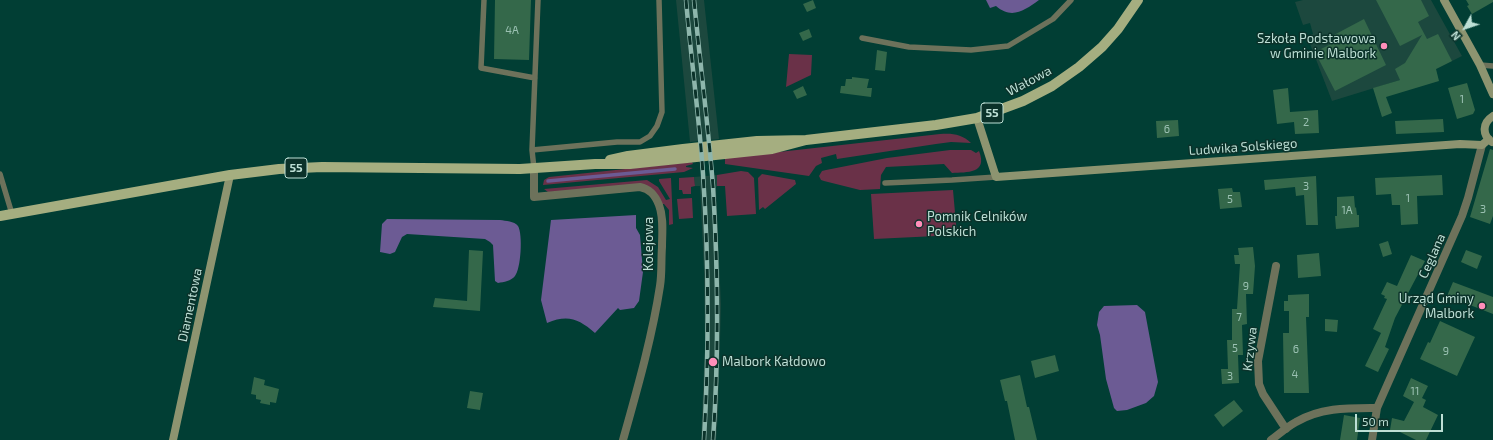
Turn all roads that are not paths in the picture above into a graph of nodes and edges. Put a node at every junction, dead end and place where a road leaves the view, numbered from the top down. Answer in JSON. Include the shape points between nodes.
{"nodes":[{"id":1,"x":484,"y":0,"type":"edge"},
{"id":2,"x":538,"y":0,"type":"edge"},
{"id":3,"x":659,"y":0,"type":"edge"},
{"id":4,"x":1070,"y":0,"type":"edge"},
{"id":5,"x":1138,"y":0,"type":"edge"},
{"id":6,"x":1444,"y":0,"type":"edge"},
{"id":7,"x":862,"y":38,"type":"dead end"},
{"id":8,"x":1480,"y":65,"type":"junction"},
{"id":9,"x":1493,"y":66,"type":"edge"},
{"id":10,"x":535,"y":78,"type":"junction"},
{"id":11,"x":1493,"y":94,"type":"edge"},
{"id":12,"x":1493,"y":116,"type":"edge"},
{"id":13,"x":977,"y":118,"type":"junction"},
{"id":14,"x":1491,"y":141,"type":"edge"},
{"id":15,"x":1482,"y":145,"type":"junction"},
{"id":16,"x":532,"y":150,"type":"junction"},
{"id":17,"x":534,"y":169,"type":"junction"},
{"id":18,"x":0,"y":174,"type":"edge"},
{"id":19,"x":230,"y":175,"type":"junction"},
{"id":20,"x":996,"y":177,"type":"junction"},
{"id":21,"x":885,"y":183,"type":"dead end"},
{"id":22,"x":12,"y":214,"type":"junction"},
{"id":23,"x":0,"y":216,"type":"edge"},
{"id":24,"x":1276,"y":266,"type":"dead end"},
{"id":25,"x":1377,"y":408,"type":"junction"},
{"id":26,"x":1286,"y":428,"type":"junction"},
{"id":27,"x":173,"y":440,"type":"edge"},
{"id":28,"x":623,"y":440,"type":"edge"},
{"id":29,"x":1271,"y":440,"type":"edge"},
{"id":30,"x":1372,"y":440,"type":"edge"}],
"edges":[{"from":1,"to":10,"type":"lane","via":[[481,68]]},
{"from":2,"to":10,"type":"lane"},
{"from":3,"to":16,"type":"lane","via":[[662,112],[650,136],[640,142]]},
{"from":4,"to":7,"type":"lane","via":[[1053,19],[1008,46],[971,50],[909,47]]},
{"from":5,"to":13,"type":"main road","name":"Wałowa","number":"55","via":[[1118,29],[1079,67],[1052,86]]},
{"from":6,"to":8,"type":"street"},
{"from":8,"to":9,"type":"lane"},
{"from":8,"to":11,"type":"street"},
{"from":10,"to":16,"type":"lane"},
{"from":12,"to":14,"type":"street","via":[[1485,128],[1486,136]]},
{"from":13,"to":17,"type":"main road","name":"Wałowa","number":"55","via":[[806,140],[772,149],[730,154],[630,164]]},
{"from":13,"to":20,"type":"street"},
{"from":14,"to":15,"type":"street"},
{"from":15,"to":20,"type":"street","name":"Ludwika Solskiego","via":[[1452,144]]},
{"from":15,"to":25,"type":"street","name":"Ceglana","via":[[1462,216]]},
{"from":16,"to":17,"type":"lane"},
{"from":17,"to":19,"type":"main road","number":"55","via":[[322,167]]},
{"from":17,"to":28,"type":"street","name":"Kolejowa","via":[[534,196],[640,187],[651,192],[661,211],[660,285]]},
{"from":18,"to":22,"type":"lane"},
{"from":19,"to":22,"type":"main road","number":"55"},
{"from":19,"to":27,"type":"street","name":"Diamentowa"},
{"from":20,"to":21,"type":"lane"},
{"from":22,"to":23,"type":"main road","number":"55"},
{"from":24,"to":26,"type":"street","name":"Krzywa","via":[[1258,361],[1259,384]]},
{"from":25,"to":26,"type":"street","via":[[1332,409],[1312,414]]},
{"from":25,"to":30,"type":"street","name":"Ceglana"},
{"from":26,"to":29,"type":"street"}]}
